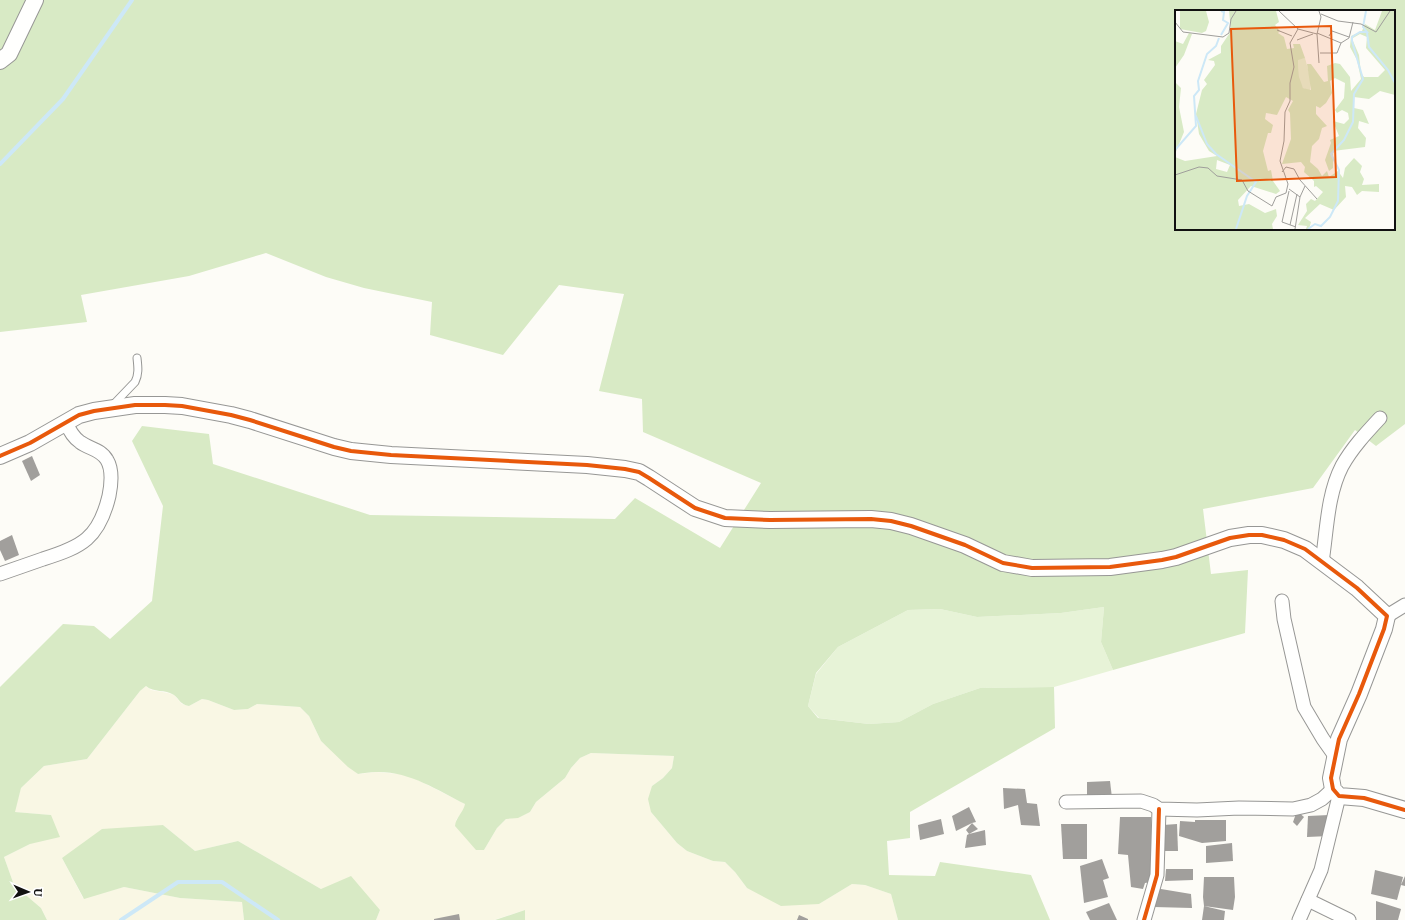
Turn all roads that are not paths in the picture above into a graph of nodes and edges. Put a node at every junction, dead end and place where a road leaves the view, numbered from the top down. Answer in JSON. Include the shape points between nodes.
{"nodes":[{"id":1,"x":35,"y":0,"type":"edge"},
{"id":2,"x":0,"y":61,"type":"edge"},
{"id":3,"x":137,"y":358,"type":"dead end"},
{"id":4,"x":110,"y":408,"type":"junction"},
{"id":5,"x":1380,"y":418,"type":"dead end"},
{"id":6,"x":66,"y":422,"type":"junction"},
{"id":7,"x":0,"y":456,"type":"edge"},
{"id":8,"x":1322,"y":562,"type":"junction"},
{"id":9,"x":0,"y":574,"type":"edge"},
{"id":10,"x":1282,"y":601,"type":"dead end"},
{"id":11,"x":1405,"y":605,"type":"edge"},
{"id":12,"x":1387,"y":616,"type":"junction"},
{"id":13,"x":1335,"y":756,"type":"junction"},
{"id":14,"x":1336,"y":792,"type":"junction"},
{"id":15,"x":1066,"y":802,"type":"dead end"},
{"id":16,"x":1159,"y":809,"type":"junction"},
{"id":17,"x":1405,"y":810,"type":"edge"},
{"id":18,"x":1308,"y":900,"type":"junction"},
{"id":19,"x":1144,"y":920,"type":"edge"},
{"id":20,"x":1299,"y":920,"type":"edge"},
{"id":21,"x":1349,"y":920,"type":"edge"}],
"edges":[{"from":1,"to":2,"type":"street","via":[[9,54]]},
{"from":3,"to":4,"type":"lane","via":[[138,373],[135,382]]},
{"from":4,"to":6,"type":"street","via":[[79,415]]},
{"from":4,"to":8,"type":"street","via":[[153,404],[196,409],[250,420],[334,447],[368,454],[510,460],[625,469],[639,472],[695,508],[725,518],[891,521],[965,545],[1003,563],[1032,568],[1110,567],[1162,560],[1230,538],[1248,535],[1262,535],[1294,543]]},
{"from":5,"to":8,"type":"street","via":[[1354,447],[1337,479],[1330,506]]},
{"from":6,"to":7,"type":"street","via":[[30,443]]},
{"from":6,"to":9,"type":"street","via":[[71,433],[80,442],[103,454],[108,462],[111,480],[106,507],[100,522],[84,543],[75,548]]},
{"from":8,"to":12,"type":"street","via":[[1357,588]]},
{"from":10,"to":13,"type":"street","via":[[1304,707]]},
{"from":11,"to":12,"type":"street"},
{"from":12,"to":13,"type":"street","via":[[1359,694],[1339,739]]},
{"from":13,"to":14,"type":"street","via":[[1331,778]]},
{"from":14,"to":16,"type":"street","via":[[1311,805],[1293,809]]},
{"from":14,"to":17,"type":"street"},
{"from":14,"to":18,"type":"street","via":[[1321,870]]},
{"from":15,"to":16,"type":"street","via":[[1141,802]]},
{"from":16,"to":19,"type":"street","via":[[1157,875]]},
{"from":18,"to":20,"type":"street"},
{"from":18,"to":21,"type":"street"}]}
